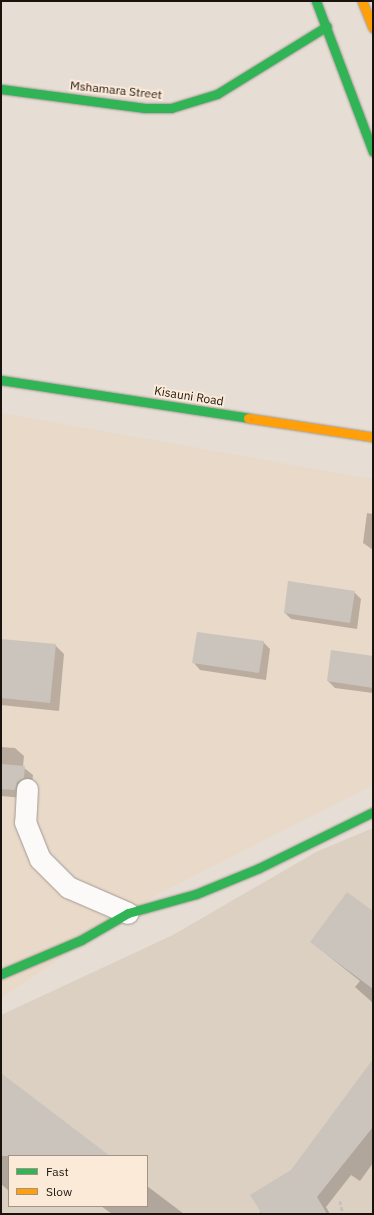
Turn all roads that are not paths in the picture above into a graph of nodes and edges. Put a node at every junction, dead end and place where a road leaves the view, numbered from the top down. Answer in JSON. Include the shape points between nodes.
{"nodes":[{"id":1,"x":316,"y":1,"type":"edge"},
{"id":2,"x":362,"y":1,"type":"edge"},
{"id":3,"x":327,"y":26,"type":"junction"},
{"id":4,"x":373,"y":28,"type":"edge"},
{"id":5,"x":1,"y":89,"type":"edge"},
{"id":6,"x":373,"y":152,"type":"edge"},
{"id":7,"x":1,"y":380,"type":"edge"},
{"id":8,"x":373,"y":438,"type":"edge"},
{"id":9,"x":27,"y":789,"type":"dead end"},
{"id":10,"x":373,"y":812,"type":"edge"},
{"id":11,"x":128,"y":913,"type":"junction"},
{"id":12,"x":1,"y":974,"type":"edge"}],
"edges":[{"from":1,"to":3,"type":"street"},
{"from":2,"to":4,"type":"street"},
{"from":3,"to":5,"type":"street","name":"Mshamara Street","via":[[217,94],[171,108],[145,108]]},
{"from":3,"to":6,"type":"street"},
{"from":7,"to":8,"type":"street","name":"Kisauni Road"},
{"from":9,"to":11,"type":"street","via":[[25,822],[40,859],[68,887]]},
{"from":10,"to":11,"type":"street","via":[[229,881]]},
{"from":11,"to":12,"type":"street","via":[[81,940]]}]}
